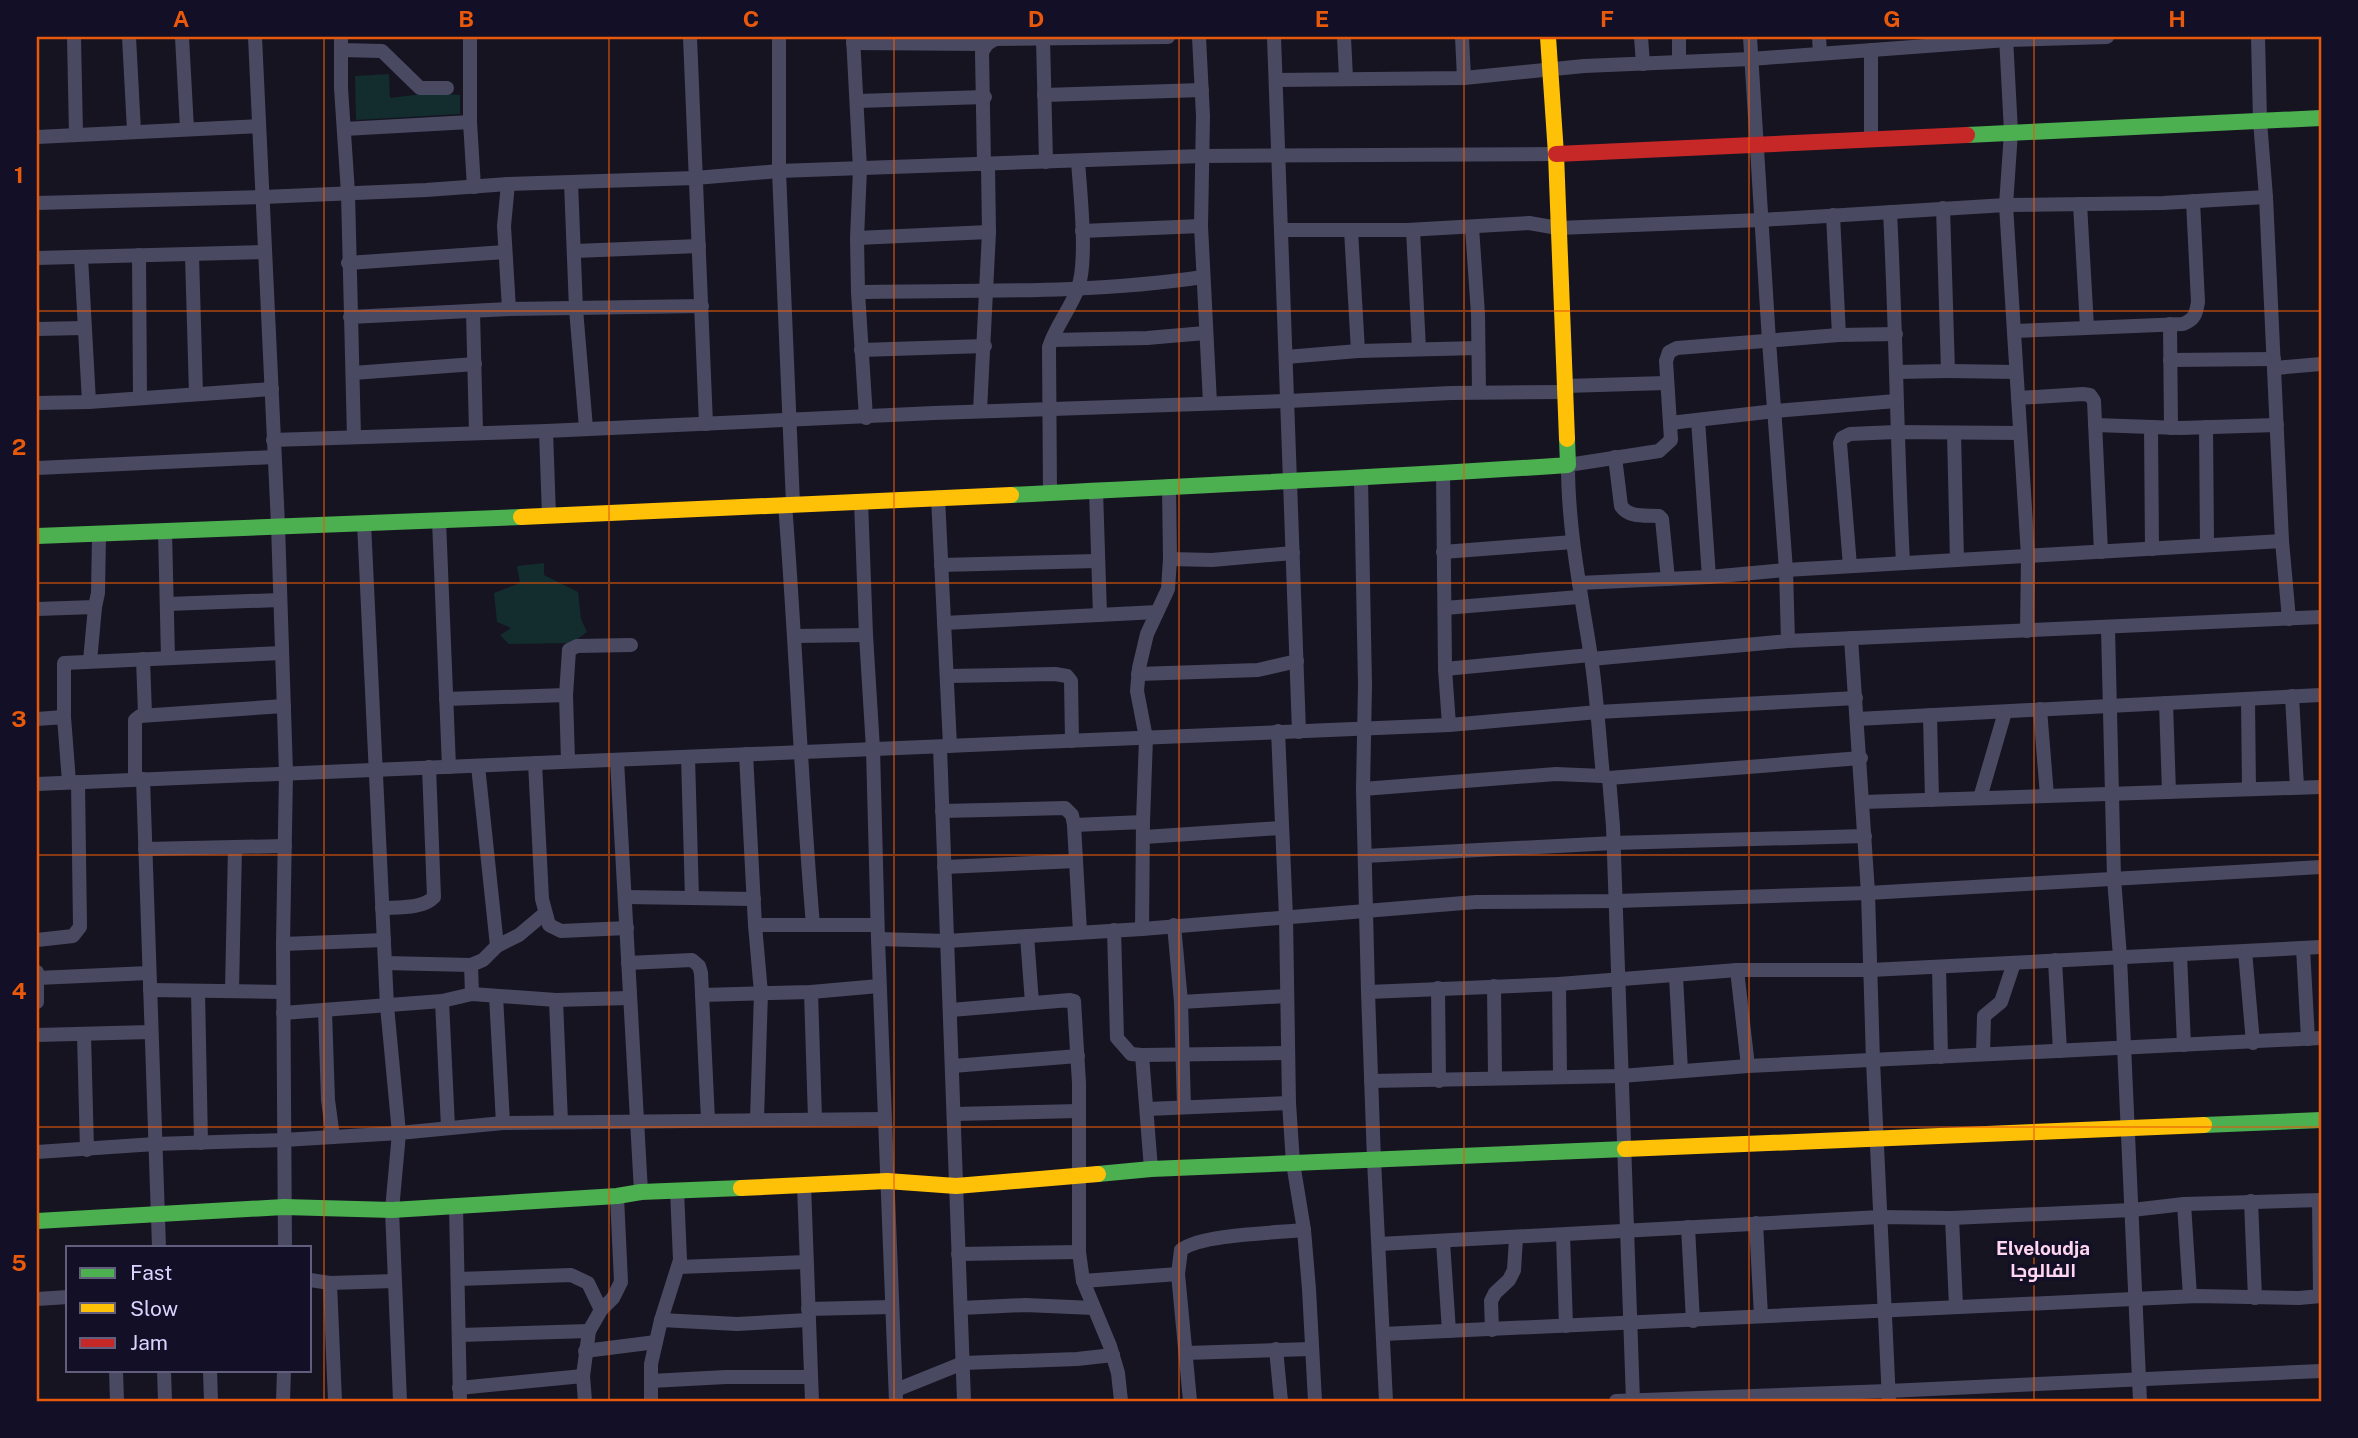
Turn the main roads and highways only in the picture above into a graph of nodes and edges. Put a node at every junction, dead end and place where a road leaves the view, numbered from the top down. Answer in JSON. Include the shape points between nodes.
{"nodes":[{"id":1,"x":1548,"y":37,"type":"edge"},
{"id":2,"x":2321,"y":118,"type":"edge"},
{"id":3,"x":1556,"y":154,"type":"junction"},
{"id":4,"x":37,"y":536,"type":"edge"},
{"id":5,"x":2321,"y":1120,"type":"edge"},
{"id":6,"x":37,"y":1221,"type":"edge"}],
"edges":[{"from":1,"to":3,"type":"main road"},
{"from":2,"to":3,"type":"main road"},
{"from":3,"to":4,"type":"main road","via":[[1568,464],[1361,479]]},
{"from":5,"to":6,"type":"main road","via":[[1151,1169],[956,1186],[887,1181],[392,1210],[284,1207]]}]}
